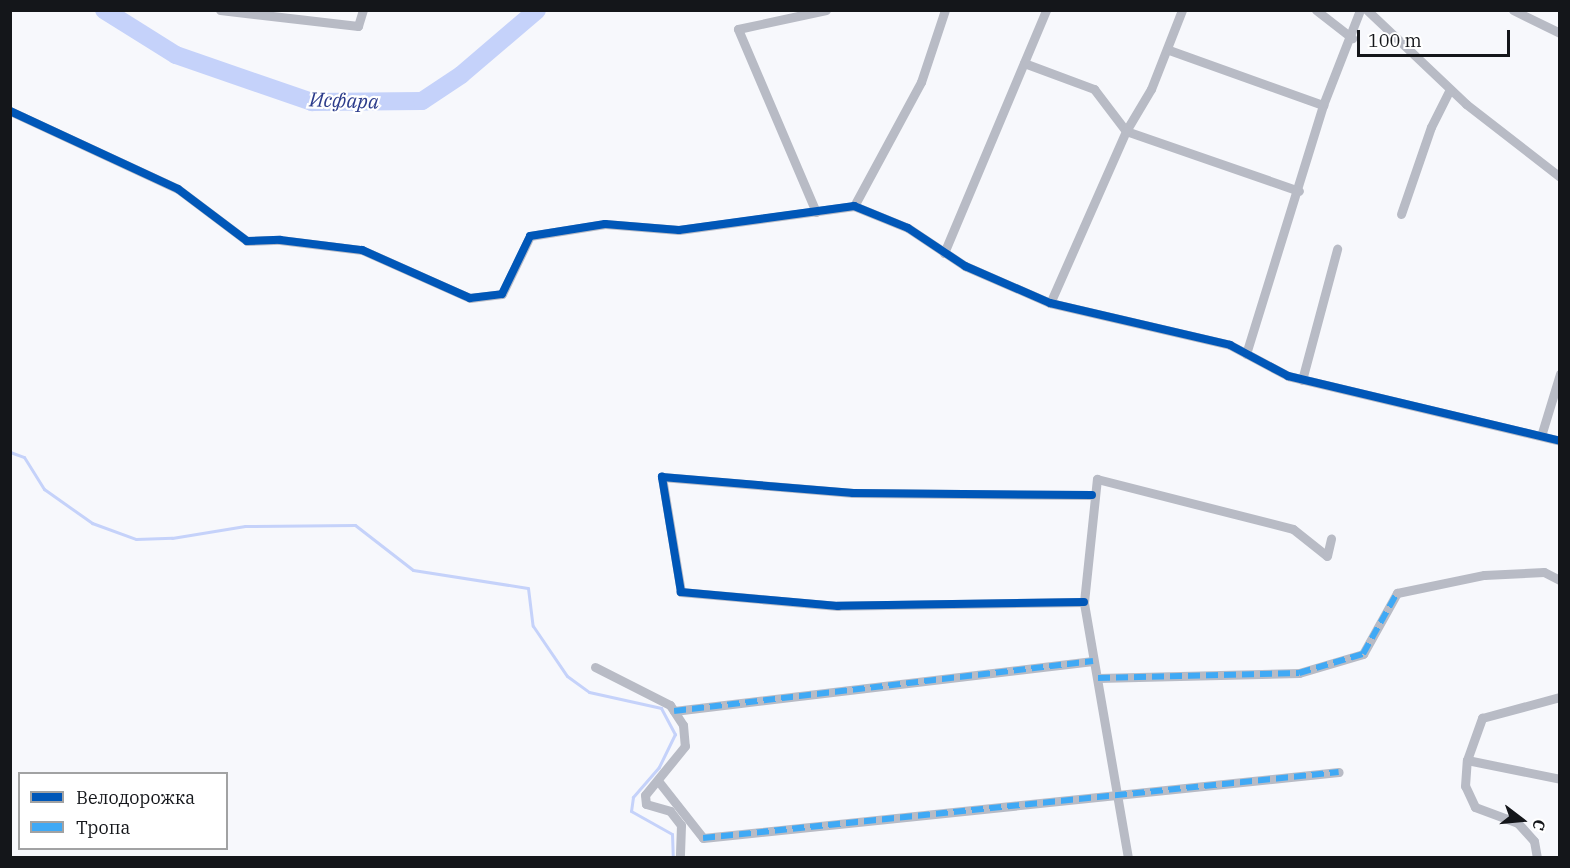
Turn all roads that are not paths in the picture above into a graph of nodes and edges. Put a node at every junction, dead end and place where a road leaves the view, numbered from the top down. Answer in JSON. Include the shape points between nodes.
{"nodes":[{"id":1,"x":220,"y":10,"type":"edge"},
{"id":2,"x":363,"y":10,"type":"edge"},
{"id":3,"x":826,"y":10,"type":"edge"},
{"id":4,"x":945,"y":10,"type":"edge"},
{"id":5,"x":1046,"y":10,"type":"edge"},
{"id":6,"x":1182,"y":10,"type":"edge"},
{"id":7,"x":1316,"y":10,"type":"edge"},
{"id":8,"x":1360,"y":10,"type":"edge"},
{"id":9,"x":1367,"y":10,"type":"edge"},
{"id":10,"x":1513,"y":10,"type":"edge"},
{"id":11,"x":1560,"y":33,"type":"edge"},
{"id":12,"x":1352,"y":38,"type":"junction"},
{"id":13,"x":1169,"y":50,"type":"junction"},
{"id":14,"x":1024,"y":63,"type":"junction"},
{"id":15,"x":1450,"y":89,"type":"junction"},
{"id":16,"x":1323,"y":105,"type":"junction"},
{"id":17,"x":10,"y":111,"type":"edge"},
{"id":18,"x":1126,"y":131,"type":"junction"},
{"id":19,"x":1560,"y":177,"type":"edge"},
{"id":20,"x":1299,"y":191,"type":"junction"},
{"id":21,"x":854,"y":206,"type":"junction"},
{"id":22,"x":816,"y":212,"type":"junction"},
{"id":23,"x":1401,"y":214,"type":"dead end"},
{"id":24,"x":1337,"y":249,"type":"dead end"},
{"id":25,"x":944,"y":253,"type":"junction"},
{"id":26,"x":1050,"y":303,"type":"junction"},
{"id":27,"x":1246,"y":354,"type":"junction"},
{"id":28,"x":1560,"y":374,"type":"edge"},
{"id":29,"x":1302,"y":380,"type":"junction"},
{"id":30,"x":1540,"y":436,"type":"junction"},
{"id":31,"x":1560,"y":441,"type":"edge"},
{"id":32,"x":1092,"y":495,"type":"junction"},
{"id":33,"x":1331,"y":538,"type":"dead end"},
{"id":34,"x":1560,"y":580,"type":"edge"},
{"id":35,"x":1084,"y":602,"type":"junction"},
{"id":36,"x":1094,"y":661,"type":"junction"},
{"id":37,"x":595,"y":667,"type":"dead end"},
{"id":38,"x":1098,"y":678,"type":"junction"},
{"id":39,"x":1560,"y":697,"type":"edge"},
{"id":40,"x":674,"y":711,"type":"junction"},
{"id":41,"x":1467,"y":760,"type":"junction"},
{"id":42,"x":1339,"y":772,"type":"dead end"},
{"id":43,"x":1560,"y":779,"type":"edge"},
{"id":44,"x":659,"y":782,"type":"junction"},
{"id":45,"x":1117,"y":793,"type":"junction"},
{"id":46,"x":680,"y":858,"type":"edge"},
{"id":47,"x":1128,"y":858,"type":"edge"},
{"id":48,"x":1538,"y":858,"type":"edge"}],
"edges":[{"from":1,"to":2,"type":"street","via":[[358,26]]},
{"from":3,"to":22,"type":"street","via":[[738,29]]},
{"from":4,"to":21,"type":"street","via":[[921,82]]},
{"from":5,"to":14,"type":"street"},
{"from":6,"to":13,"type":"street"},
{"from":7,"to":12,"type":"street"},
{"from":8,"to":12,"type":"street"},
{"from":9,"to":15,"type":"street"},
{"from":10,"to":11,"type":"street"},
{"from":12,"to":16,"type":"street"},
{"from":13,"to":16,"type":"street"},
{"from":13,"to":18,"type":"street","via":[[1152,89]]},
{"from":14,"to":18,"type":"street","via":[[1094,89]]},
{"from":14,"to":25,"type":"street"},
{"from":15,"to":19,"type":"street"},
{"from":15,"to":23,"type":"street","via":[[1431,127]]},
{"from":16,"to":20,"type":"street"},
{"from":17,"to":22,"type":"street","via":[[178,189],[247,241],[280,240],[362,250],[470,298],[502,294],[530,236],[605,224],[679,230]]},
{"from":18,"to":20,"type":"street"},
{"from":18,"to":26,"type":"street"},
{"from":20,"to":27,"type":"street"},
{"from":21,"to":22,"type":"street"},
{"from":21,"to":25,"type":"street","via":[[908,228]]},
{"from":24,"to":29,"type":"street"},
{"from":25,"to":26,"type":"street"},
{"from":26,"to":27,"type":"street","via":[[1230,345]]},
{"from":27,"to":29,"type":"street"},
{"from":28,"to":30,"type":"street"},
{"from":29,"to":30,"type":"street"},
{"from":30,"to":31,"type":"street"},
{"from":32,"to":33,"type":"street","via":[[1097,479],[1222,508],[1293,529],[1327,556]]},
{"from":32,"to":35,"type":"street"},
{"from":32,"to":35,"type":"street","via":[[853,493],[662,477],[681,592],[838,606]]},
{"from":34,"to":38,"type":"street","via":[[1544,572],[1484,575],[1397,593],[1363,654],[1299,673]]},
{"from":35,"to":36,"type":"street"},
{"from":36,"to":38,"type":"street"},
{"from":36,"to":40,"type":"street"},
{"from":37,"to":40,"type":"street","via":[[650,692]]},
{"from":38,"to":45,"type":"street"},
{"from":39,"to":41,"type":"street","via":[[1482,718]]},
{"from":40,"to":44,"type":"street","via":[[683,725],[686,746]]},
{"from":41,"to":43,"type":"street"},
{"from":41,"to":48,"type":"street","via":[[1465,786],[1475,807],[1518,824],[1534,841]]},
{"from":42,"to":45,"type":"street"},
{"from":44,"to":45,"type":"street","via":[[703,838]]},
{"from":44,"to":46,"type":"street","via":[[645,795],[646,804],[670,811],[681,825]]},
{"from":45,"to":47,"type":"street"}]}
